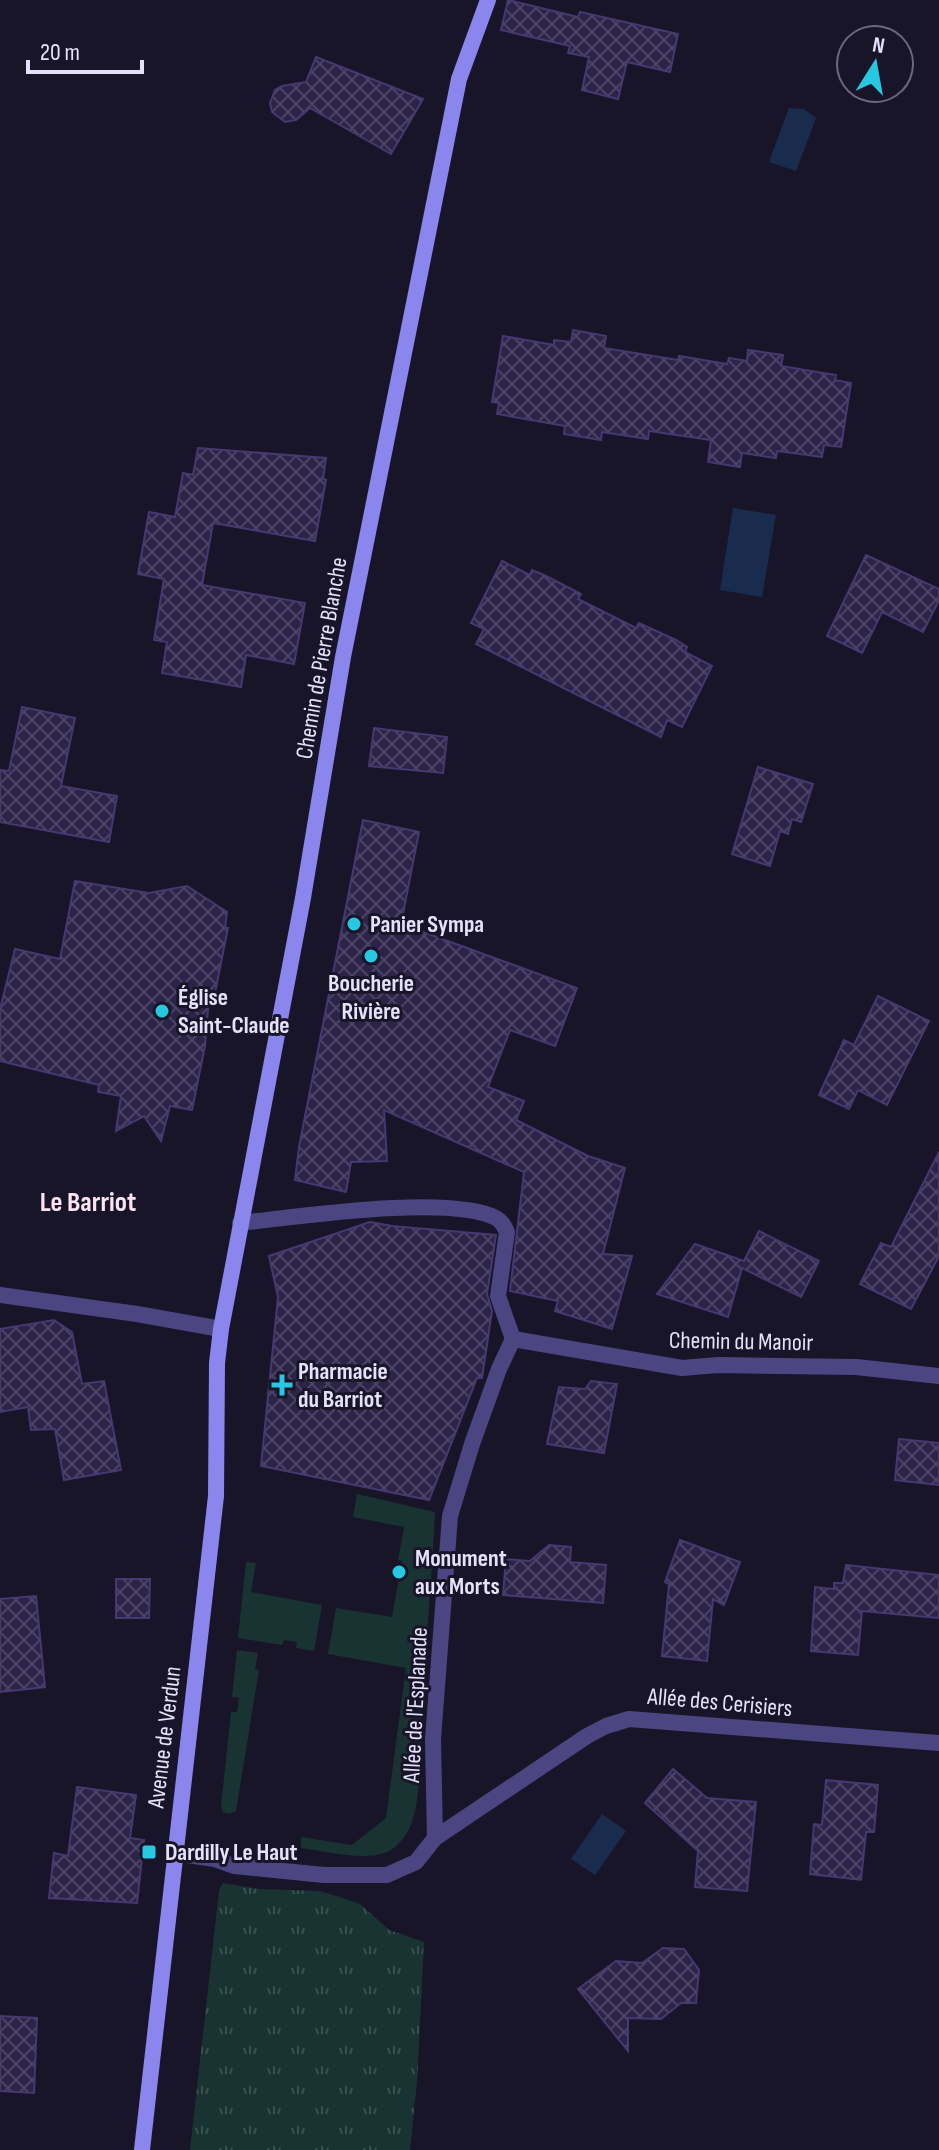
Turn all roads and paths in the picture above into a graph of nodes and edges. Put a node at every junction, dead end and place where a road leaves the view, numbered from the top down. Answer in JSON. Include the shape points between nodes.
{"nodes":[{"id":1,"x":488,"y":0,"type":"edge"},
{"id":2,"x":240,"y":1223,"type":"junction"},
{"id":3,"x":0,"y":1295,"type":"edge"},
{"id":4,"x":221,"y":1329,"type":"junction"},
{"id":5,"x":513,"y":1339,"type":"junction"},
{"id":6,"x":939,"y":1376,"type":"edge"},
{"id":7,"x":939,"y":1743,"type":"edge"},
{"id":8,"x":435,"y":1838,"type":"junction"},
{"id":9,"x":174,"y":1853,"type":"junction"},
{"id":10,"x":142,"y":2150,"type":"edge"}],
"edges":[{"from":1,"to":2,"type":"street","name":"Chemin de Pierre Blanche","via":[[456,95],[343,657]]},
{"from":2,"to":4,"type":"street","name":"Chemin de Pierre Blanche"},
{"from":2,"to":5,"type":"street","via":[[431,1208],[496,1218],[507,1232],[498,1296]]},
{"from":3,"to":4,"type":"street"},
{"from":4,"to":9,"type":"street","name":"Avenue de Verdun","via":[[216,1496]]},
{"from":5,"to":6,"type":"street","name":"Chemin du Manoir","via":[[682,1368],[856,1367]]},
{"from":5,"to":8,"type":"street","name":"Allée de l'Esplanade","via":[[450,1516],[433,1739]]},
{"from":7,"to":8,"type":"street","name":"Allée des Cerisiers","via":[[629,1719],[587,1736]]},
{"from":8,"to":9,"type":"street","via":[[416,1862],[387,1875],[234,1866]]},
{"from":9,"to":10,"type":"street","name":"Avenue de Verdun"}]}
